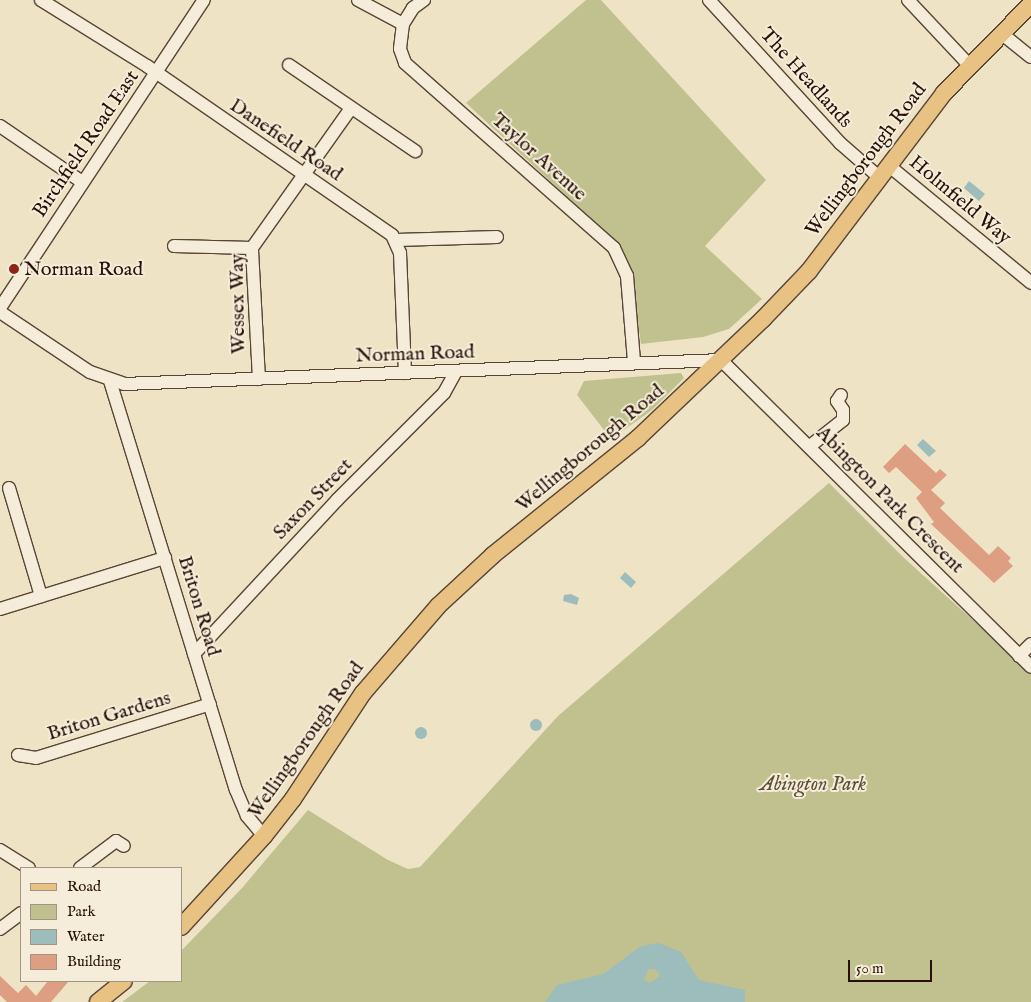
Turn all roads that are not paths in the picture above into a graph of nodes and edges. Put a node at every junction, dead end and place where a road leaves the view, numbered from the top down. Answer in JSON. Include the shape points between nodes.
{"nodes":[{"id":1,"x":41,"y":0,"type":"edge"},
{"id":2,"x":204,"y":0,"type":"edge"},
{"id":3,"x":358,"y":0,"type":"edge"},
{"id":4,"x":424,"y":0,"type":"edge"},
{"id":5,"x":710,"y":0,"type":"edge"},
{"id":6,"x":908,"y":0,"type":"edge"},
{"id":7,"x":1031,"y":4,"type":"edge"},
{"id":8,"x":403,"y":24,"type":"junction"},
{"id":9,"x":1002,"y":33,"type":"junction"},
{"id":10,"x":1031,"y":57,"type":"edge"},
{"id":11,"x":969,"y":65,"type":"junction"},
{"id":12,"x":289,"y":66,"type":"dead end"},
{"id":13,"x":155,"y":73,"type":"junction"},
{"id":14,"x":351,"y":108,"type":"junction"},
{"id":15,"x":0,"y":126,"type":"edge"},
{"id":16,"x":415,"y":151,"type":"dead end"},
{"id":17,"x":884,"y":171,"type":"junction"},
{"id":18,"x":304,"y":175,"type":"junction"},
{"id":19,"x":82,"y":182,"type":"junction"},
{"id":20,"x":497,"y":237,"type":"dead end"},
{"id":21,"x":396,"y":240,"type":"junction"},
{"id":22,"x":174,"y":246,"type":"dead end"},
{"id":23,"x":252,"y":248,"type":"junction"},
{"id":24,"x":1031,"y":283,"type":"edge"},
{"id":25,"x":0,"y":310,"type":"edge"},
{"id":26,"x":722,"y":360,"type":"junction"},
{"id":27,"x":634,"y":362,"type":"junction"},
{"id":28,"x":456,"y":370,"type":"junction"},
{"id":29,"x":405,"y":373,"type":"junction"},
{"id":30,"x":259,"y":379,"type":"junction"},
{"id":31,"x":110,"y":381,"type":"junction"},
{"id":32,"x":841,"y":395,"type":"dead end"},
{"id":33,"x":810,"y":446,"type":"junction"},
{"id":34,"x":9,"y":488,"type":"dead end"},
{"id":35,"x":165,"y":558,"type":"junction"},
{"id":36,"x":41,"y":596,"type":"junction"},
{"id":37,"x":0,"y":609,"type":"edge"},
{"id":38,"x":1031,"y":644,"type":"edge"},
{"id":39,"x":194,"y":654,"type":"junction"},
{"id":40,"x":1019,"y":656,"type":"junction"},
{"id":41,"x":1031,"y":667,"type":"edge"},
{"id":42,"x":210,"y":704,"type":"junction"},
{"id":43,"x":18,"y":755,"type":"dead end"},
{"id":44,"x":264,"y":836,"type":"junction"},
{"id":45,"x":124,"y":846,"type":"dead end"},
{"id":46,"x":0,"y":850,"type":"edge"},
{"id":47,"x":27,"y":867,"type":"edge"},
{"id":48,"x":81,"y":867,"type":"edge"},
{"id":49,"x":20,"y":914,"type":"edge"},
{"id":50,"x":182,"y":925,"type":"edge"},
{"id":51,"x":0,"y":929,"type":"edge"},
{"id":52,"x":123,"y":982,"type":"edge"},
{"id":53,"x":98,"y":1002,"type":"edge"}],
"edges":[{"from":1,"to":13,"type":"street","name":"Danefield Road"},
{"from":2,"to":13,"type":"street","name":"Birchfield Road East"},
{"from":3,"to":8,"type":"street"},
{"from":4,"to":8,"type":"street","via":[[413,8]]},
{"from":5,"to":17,"type":"street","name":"The Headlands","via":[[840,143]]},
{"from":6,"to":11,"type":"street"},
{"from":7,"to":9,"type":"main road","name":"Wellingborough Road"},
{"from":8,"to":27,"type":"street","name":"Taylor Avenue","via":[[400,49],[405,63],[614,248],[627,276]]},
{"from":9,"to":10,"type":"street"},
{"from":9,"to":11,"type":"main road","name":"Wellingborough Road"},
{"from":11,"to":17,"type":"main road","name":"Wellingborough Road"},
{"from":12,"to":14,"type":"street"},
{"from":13,"to":18,"type":"street","name":"Danefield Road"},
{"from":13,"to":19,"type":"street","name":"Birchfield Road East"},
{"from":14,"to":16,"type":"street"},
{"from":14,"to":18,"type":"street","name":"Wessex Way"},
{"from":15,"to":19,"type":"street"},
{"from":17,"to":24,"type":"street","name":"Holmfield Way"},
{"from":17,"to":26,"type":"main road","name":"Wellingborough Road","via":[[809,271]]},
{"from":18,"to":21,"type":"street","name":"Danefield Road"},
{"from":18,"to":23,"type":"street","name":"Wessex Way"},
{"from":19,"to":25,"type":"street","name":"Birchfield Road East"},
{"from":20,"to":21,"type":"street"},
{"from":21,"to":29,"type":"street","via":[[400,254]]},
{"from":22,"to":23,"type":"street"},
{"from":23,"to":30,"type":"street","name":"Wessex Way"},
{"from":25,"to":31,"type":"street","name":"Norman Road","via":[[90,372]]},
{"from":26,"to":27,"type":"street","name":"Norman Road"},
{"from":26,"to":33,"type":"street","name":"Abington Park Crescent"},
{"from":26,"to":44,"type":"main road","name":"Wellingborough Road","via":[[638,438],[493,554],[438,606],[363,693],[293,799]]},
{"from":27,"to":28,"type":"street","name":"Norman Road"},
{"from":28,"to":29,"type":"street","name":"Norman Road"},
{"from":28,"to":39,"type":"street","name":"Saxon Street","via":[[444,393],[331,506]]},
{"from":29,"to":30,"type":"street","name":"Norman Road"},
{"from":30,"to":31,"type":"street","name":"Norman Road","via":[[142,385]]},
{"from":31,"to":35,"type":"street","name":"Briton Road"},
{"from":32,"to":33,"type":"street","via":[[837,401],[843,410],[843,420]]},
{"from":33,"to":40,"type":"street","name":"Abington Park Crescent"},
{"from":34,"to":36,"type":"street"},
{"from":35,"to":36,"type":"street"},
{"from":35,"to":39,"type":"street","name":"Briton Road"},
{"from":36,"to":37,"type":"street"},
{"from":38,"to":40,"type":"street"},
{"from":39,"to":42,"type":"street","name":"Briton Road"},
{"from":40,"to":41,"type":"street","name":"Abington Park Crescent"},
{"from":42,"to":43,"type":"street","name":"Briton Gardens","via":[[36,758]]},
{"from":42,"to":44,"type":"street","name":"Briton Road","via":[[242,806]]},
{"from":44,"to":50,"type":"main road","name":"Wellingborough Road"},
{"from":45,"to":48,"type":"street","via":[[116,841]]},
{"from":46,"to":47,"type":"street"},
{"from":49,"to":51,"type":"street"},
{"from":52,"to":53,"type":"main road"}]}
